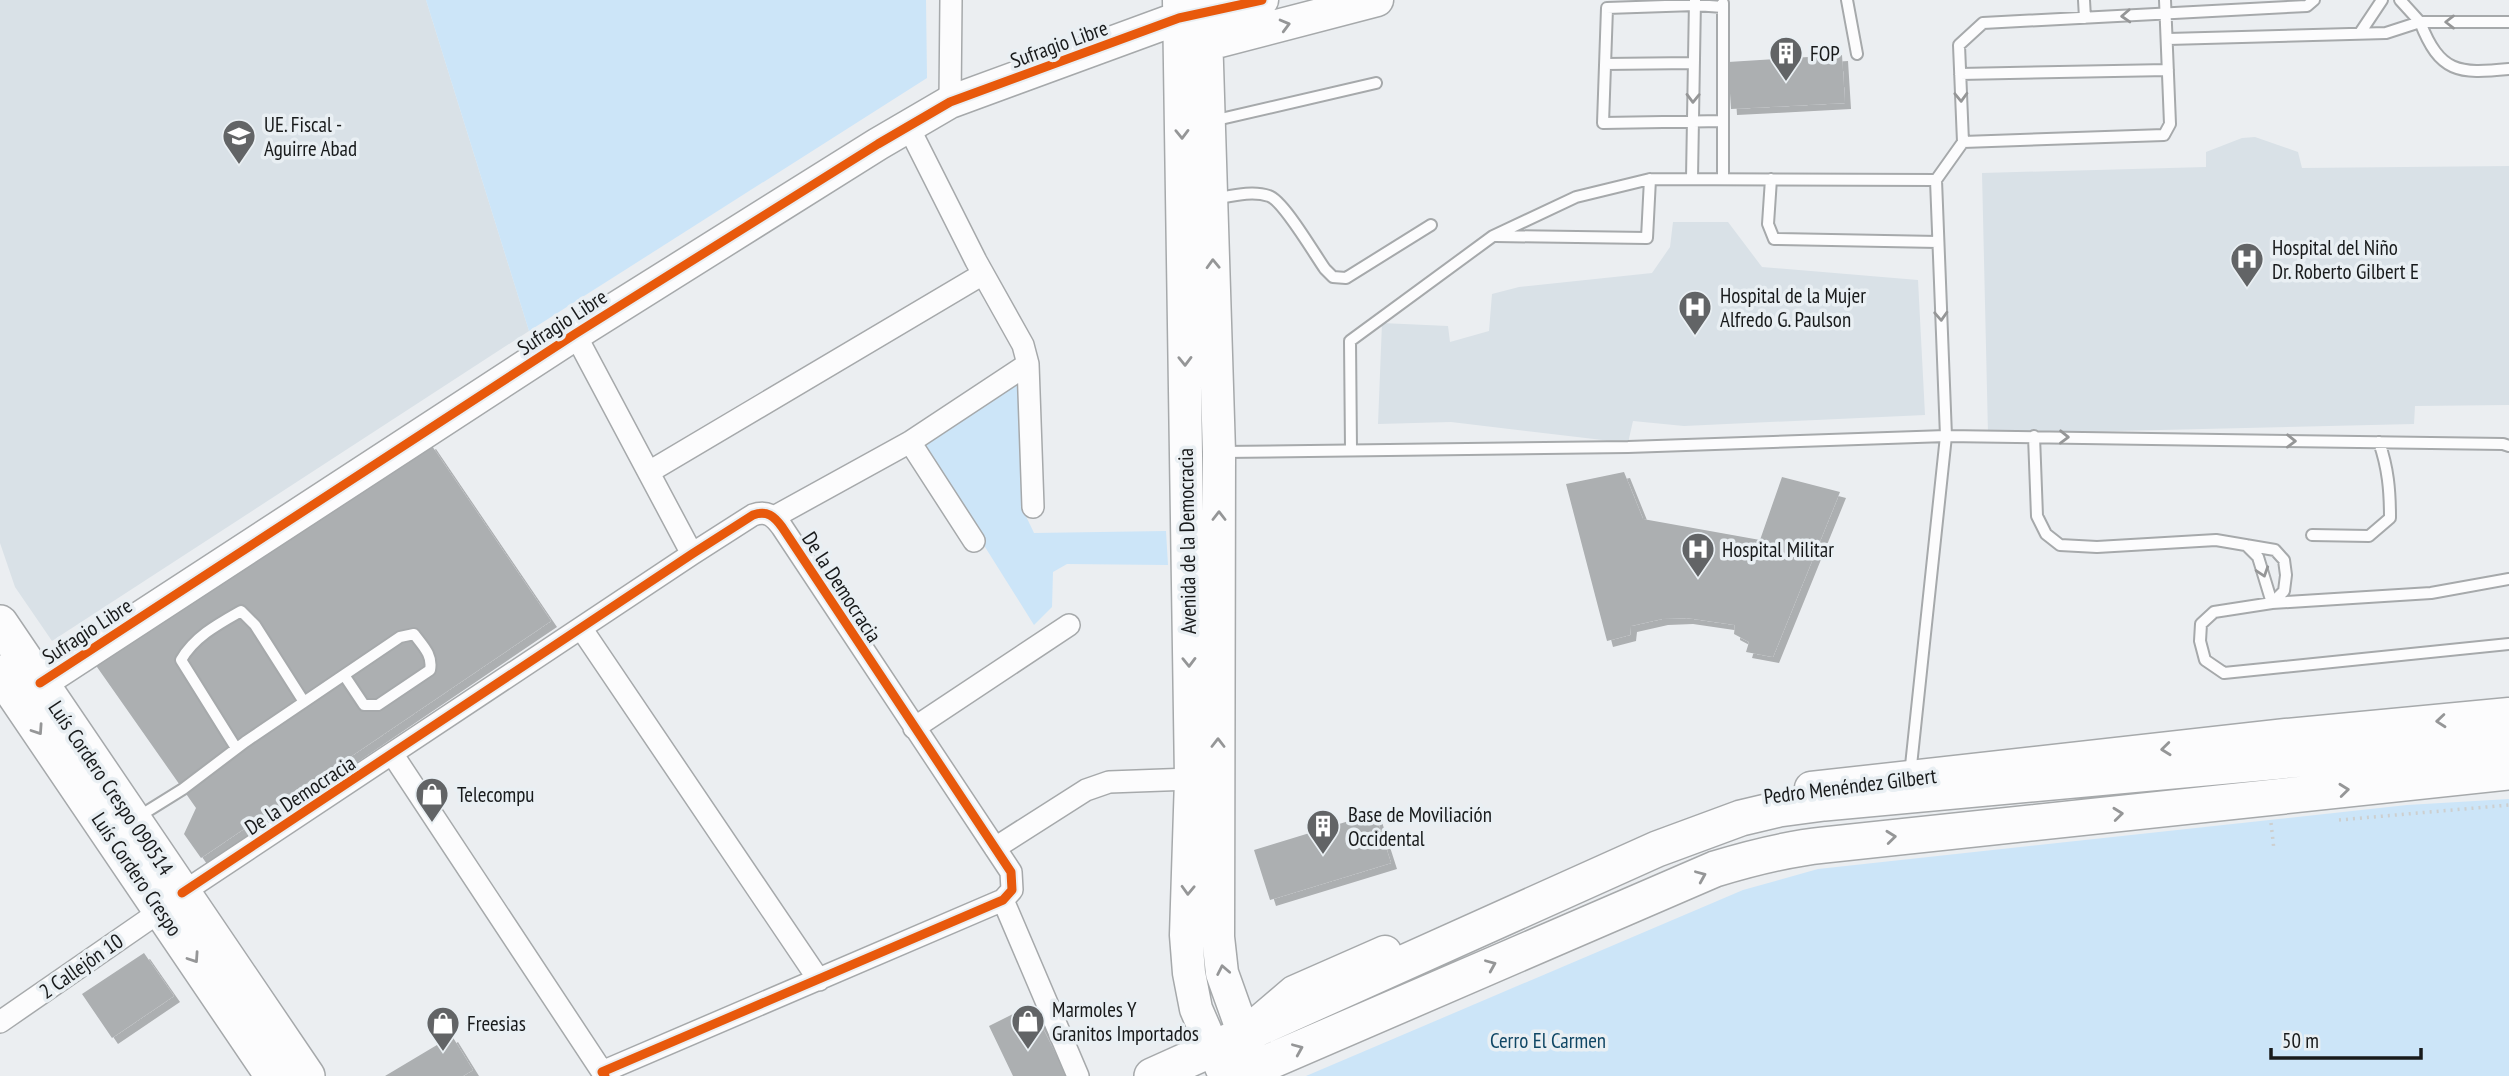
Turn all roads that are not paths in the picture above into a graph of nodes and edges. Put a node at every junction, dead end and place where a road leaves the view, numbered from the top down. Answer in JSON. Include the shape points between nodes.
{"nodes":[{"id":1,"x":951,"y":0,"type":"edge"},
{"id":2,"x":1262,"y":0,"type":"edge"},
{"id":3,"x":1377,"y":0,"type":"edge"},
{"id":4,"x":1847,"y":0,"type":"edge"},
{"id":5,"x":2084,"y":0,"type":"edge"},
{"id":6,"x":2165,"y":0,"type":"edge"},
{"id":7,"x":2314,"y":0,"type":"edge"},
{"id":8,"x":2382,"y":0,"type":"edge"},
{"id":9,"x":2400,"y":0,"type":"edge"},
{"id":10,"x":1695,"y":3,"type":"edge"},
{"id":11,"x":1723,"y":4,"type":"edge"},
{"id":12,"x":1192,"y":8,"type":"edge"},
{"id":13,"x":2166,"y":13,"type":"junction"},
{"id":14,"x":2085,"y":18,"type":"junction"},
{"id":15,"x":2420,"y":22,"type":"junction"},
{"id":16,"x":2509,"y":22,"type":"edge"},
{"id":17,"x":2360,"y":33,"type":"junction"},
{"id":18,"x":1129,"y":37,"type":"junction"},
{"id":19,"x":2168,"y":39,"type":"junction"},
{"id":20,"x":1193,"y":49,"type":"junction"},
{"id":21,"x":1857,"y":54,"type":"dead end"},
{"id":22,"x":1694,"y":62,"type":"junction"},
{"id":23,"x":1605,"y":64,"type":"junction"},
{"id":24,"x":2509,"y":69,"type":"edge"},
{"id":25,"x":2168,"y":70,"type":"junction"},
{"id":26,"x":1961,"y":74,"type":"junction"},
{"id":27,"x":1376,"y":83,"type":"dead end"},
{"id":28,"x":950,"y":102,"type":"junction"},
{"id":29,"x":1693,"y":121,"type":"junction"},
{"id":30,"x":1723,"y":121,"type":"junction"},
{"id":31,"x":1209,"y":122,"type":"junction"},
{"id":32,"x":908,"y":127,"type":"junction"},
{"id":33,"x":1963,"y":142,"type":"junction"},
{"id":34,"x":1692,"y":178,"type":"junction"},
{"id":35,"x":1650,"y":179,"type":"junction"},
{"id":36,"x":1723,"y":179,"type":"junction"},
{"id":37,"x":1771,"y":179,"type":"junction"},
{"id":38,"x":1936,"y":180,"type":"junction"},
{"id":39,"x":1212,"y":200,"type":"junction"},
{"id":40,"x":1431,"y":225,"type":"dead end"},
{"id":41,"x":1493,"y":236,"type":"junction"},
{"id":42,"x":1937,"y":242,"type":"junction"},
{"id":43,"x":983,"y":274,"type":"junction"},
{"id":44,"x":575,"y":334,"type":"junction"},
{"id":45,"x":1028,"y":364,"type":"junction"},
{"id":46,"x":1947,"y":436,"type":"junction"},
{"id":47,"x":2034,"y":436,"type":"junction"},
{"id":48,"x":909,"y":442,"type":"junction"},
{"id":49,"x":2379,"y":442,"type":"junction"},
{"id":50,"x":2509,"y":446,"type":"edge"},
{"id":51,"x":1351,"y":449,"type":"junction"},
{"id":52,"x":1219,"y":452,"type":"junction"},
{"id":53,"x":649,"y":472,"type":"junction"},
{"id":54,"x":1033,"y":507,"type":"dead end"},
{"id":55,"x":774,"y":517,"type":"junction"},
{"id":56,"x":2312,"y":535,"type":"dead end"},
{"id":57,"x":974,"y":541,"type":"dead end"},
{"id":58,"x":2246,"y":545,"type":"junction"},
{"id":59,"x":692,"y":554,"type":"junction"},
{"id":60,"x":2509,"y":579,"type":"edge"},
{"id":61,"x":2272,"y":603,"type":"junction"},
{"id":62,"x":0,"y":623,"type":"edge"},
{"id":63,"x":1069,"y":625,"type":"dead end"},
{"id":64,"x":581,"y":628,"type":"junction"},
{"id":65,"x":2509,"y":644,"type":"edge"},
{"id":66,"x":0,"y":673,"type":"edge"},
{"id":67,"x":344,"y":675,"type":"junction"},
{"id":68,"x":40,"y":683,"type":"junction"},
{"id":69,"x":304,"y":702,"type":"junction"},
{"id":70,"x":2509,"y":714,"type":"edge"},
{"id":71,"x":914,"y":728,"type":"junction"},
{"id":72,"x":2286,"y":735,"type":"junction"},
{"id":73,"x":2509,"y":740,"type":"edge"},
{"id":74,"x":236,"y":748,"type":"junction"},
{"id":75,"x":2382,"y":752,"type":"junction"},
{"id":76,"x":393,"y":755,"type":"junction"},
{"id":77,"x":2198,"y":769,"type":"junction"},
{"id":78,"x":2509,"y":772,"type":"edge"},
{"id":79,"x":1191,"y":779,"type":"junction"},
{"id":80,"x":2509,"y":780,"type":"edge"},
{"id":81,"x":2414,"y":782,"type":"junction"},
{"id":82,"x":1909,"y":786,"type":"junction"},
{"id":83,"x":1763,"y":796,"type":"junction"},
{"id":84,"x":1824,"y":803,"type":"junction"},
{"id":85,"x":135,"y":819,"type":"junction"},
{"id":86,"x":995,"y":848,"type":"junction"},
{"id":87,"x":1003,"y":900,"type":"junction"},
{"id":88,"x":172,"y":902,"type":"junction"},
{"id":89,"x":819,"y":979,"type":"junction"},
{"id":90,"x":0,"y":1022,"type":"edge"},
{"id":91,"x":272,"y":1022,"type":"junction"},
{"id":92,"x":1234,"y":1061,"type":"edge"},
{"id":93,"x":603,"y":1074,"type":"edge"},
{"id":94,"x":273,"y":1076,"type":"edge"},
{"id":95,"x":307,"y":1076,"type":"edge"},
{"id":96,"x":318,"y":1076,"type":"edge"},
{"id":97,"x":1078,"y":1076,"type":"edge"},
{"id":98,"x":1152,"y":1076,"type":"edge"}],
"edges":[{"from":1,"to":28,"type":"street"},
{"from":2,"to":12,"type":"street","name":"Sufragio Libre"},
{"from":20,"to":3,"type":"street","one_way":true},
{"from":4,"to":21,"type":"lane"},
{"from":5,"to":14,"type":"lane"},
{"from":6,"to":13,"type":"lane"},
{"from":7,"to":13,"type":"lane","via":[[2307,6]]},
{"from":8,"to":17,"type":"lane"},
{"from":9,"to":15,"type":"lane"},
{"from":10,"to":11,"type":"lane"},
{"from":10,"to":22,"type":"lane"},
{"from":10,"to":23,"type":"lane","via":[[1606,8]]},
{"from":11,"to":30,"type":"lane"},
{"from":12,"to":18,"type":"street","name":"Sufragio Libre"},
{"from":12,"to":20,"type":"street","name":"Avenida de la Democracia"},
{"from":13,"to":14,"type":"lane","one_way":true},
{"from":13,"to":19,"type":"lane"},
{"from":14,"to":26,"type":"lane","via":[[1983,23],[1959,45]]},
{"from":16,"to":15,"type":"lane","one_way":true},
{"from":15,"to":17,"type":"lane","via":[[2386,33]]},
{"from":15,"to":24,"type":"lane","via":[[2438,57],[2454,68],[2476,72]]},
{"from":17,"to":19,"type":"lane"},
{"from":18,"to":20,"type":"street"},
{"from":18,"to":28,"type":"street","name":"Sufragio Libre"},
{"from":19,"to":25,"type":"lane"},
{"from":20,"to":31,"type":"street","name":"Avenida de la Democracia"},
{"from":20,"to":79,"type":"street","name":"Avenida de la Democracia","one_way":true},
{"from":22,"to":23,"type":"lane"},
{"from":22,"to":29,"type":"lane","one_way":true},
{"from":23,"to":29,"type":"lane","via":[[1603,123]]},
{"from":25,"to":26,"type":"lane"},
{"from":25,"to":33,"type":"lane","via":[[2170,124],[2164,135]]},
{"from":26,"to":33,"type":"lane","one_way":true},
{"from":27,"to":31,"type":"lane"},
{"from":28,"to":32,"type":"street","name":"Sufragio Libre"},
{"from":29,"to":30,"type":"lane"},
{"from":29,"to":34,"type":"lane"},
{"from":30,"to":36,"type":"lane"},
{"from":31,"to":39,"type":"street","name":"Avenida de la Democracia"},
{"from":32,"to":43,"type":"street"},
{"from":32,"to":44,"type":"street","name":"Sufragio Libre"},
{"from":33,"to":38,"type":"lane"},
{"from":34,"to":35,"type":"lane"},
{"from":34,"to":36,"type":"lane"},
{"from":35,"to":41,"type":"lane","via":[[1576,197]]},
{"from":35,"to":41,"type":"lane","via":[[1647,238]]},
{"from":36,"to":37,"type":"lane"},
{"from":37,"to":38,"type":"lane"},
{"from":37,"to":42,"type":"lane","via":[[1768,225],[1774,239]]},
{"from":38,"to":42,"type":"lane"},
{"from":39,"to":40,"type":"lane","via":[[1248,194],[1270,196],[1284,208],[1333,277],[1346,278]]},
{"from":52,"to":39,"type":"street","name":"Avenida de la Democracia","one_way":true},
{"from":41,"to":51,"type":"lane","via":[[1350,341]]},
{"from":42,"to":46,"type":"lane","one_way":true},
{"from":43,"to":45,"type":"street","via":[[1023,345]]},
{"from":43,"to":53,"type":"street"},
{"from":44,"to":53,"type":"street"},
{"from":44,"to":68,"type":"street","name":"Sufragio Libre"},
{"from":45,"to":48,"type":"street"},
{"from":45,"to":54,"type":"street"},
{"from":46,"to":47,"type":"lane"},
{"from":46,"to":51,"type":"lane","via":[[1628,447]]},
{"from":46,"to":82,"type":"lane"},
{"from":47,"to":49,"type":"lane","one_way":true},
{"from":47,"to":58,"type":"lane","via":[[2037,516],[2046,534],[2060,545],[2216,540]]},
{"from":48,"to":55,"type":"street"},
{"from":48,"to":57,"type":"street"},
{"from":49,"to":50,"type":"lane"},
{"from":49,"to":56,"type":"lane","via":[[2387,464],[2390,518],[2369,536]]},
{"from":51,"to":52,"type":"lane"},
{"from":92,"to":52,"type":"street","name":"Avenida de la Democracia","one_way":true,"via":[[1218,937]]},
{"from":53,"to":59,"type":"street"},
{"from":55,"to":59,"type":"street","name":"De la Democracia","via":[[753,515]]},
{"from":55,"to":71,"type":"street","name":"De la Democracia"},
{"from":58,"to":61,"type":"lane","one_way":true,"via":[[2258,557]]},
{"from":58,"to":61,"type":"lane","via":[[2275,550],[2284,560],[2284,591]]},
{"from":59,"to":64,"type":"street","name":"De la Democracia"},
{"from":60,"to":61,"type":"lane","via":[[2431,593]]},
{"from":61,"to":65,"type":"lane","via":[[2214,612],[2201,624],[2205,660],[2224,673]]},
{"from":62,"to":68,"type":"main road","name":"Luís Cordero Crespo 090514"},
{"from":63,"to":71,"type":"street"},
{"from":64,"to":76,"type":"street","name":"De la Democracia"},
{"from":64,"to":89,"type":"street"},
{"from":66,"to":88,"type":"main road","name":"Luís Cordero Crespo","one_way":true},
{"from":67,"to":67,"type":"lane","via":[[400,637],[414,634],[432,662],[430,670],[378,705],[364,705]]},
{"from":67,"to":69,"type":"lane"},
{"from":68,"to":85,"type":"main road","name":"Luís Cordero Crespo 090514"},
{"from":69,"to":74,"type":"lane"},
{"from":69,"to":74,"type":"lane","via":[[255,625],[241,611],[210,629],[187,648],[181,660]]},
{"from":70,"to":72,"type":"street","name":"Pedro Menéndez Gilbert","one_way":true},
{"from":71,"to":86,"type":"street","name":"De la Democracia"},
{"from":72,"to":75,"type":"main road"},
{"from":72,"to":77,"type":"main road"},
{"from":72,"to":82,"type":"street","name":"Pedro Menéndez Gilbert","one_way":true},
{"from":73,"to":75,"type":"main road","name":"Pedro Menéndez Gilbert"},
{"from":74,"to":85,"type":"lane"},
{"from":75,"to":77,"type":"main road","name":"Pedro Menéndez Gilbert"},
{"from":76,"to":88,"type":"street","name":"De la Democracia"},
{"from":76,"to":93,"type":"street"},
{"from":77,"to":82,"type":"main road","name":"Pedro Menéndez Gilbert"},
{"from":78,"to":81,"type":"main road","name":"Pedro Menéndez Gilbert"},
{"from":79,"to":86,"type":"street","via":[[1109,782],[1086,790]]},
{"from":79,"to":92,"type":"street","name":"Avenida de la Democracia","one_way":true,"via":[[1189,973],[1196,1009]]},
{"from":80,"to":81,"type":"street"},
{"from":92,"to":81,"type":"main road","name":"Pedro Menéndez Gilbert","one_way":true,"via":[[1755,856]]},
{"from":82,"to":83,"type":"street","name":"Pedro Menéndez Gilbert","via":[[1823,786]]},
{"from":82,"to":84,"type":"main road","name":"Pedro Menéndez Gilbert"},
{"from":83,"to":84,"type":"main road"},
{"from":83,"to":92,"type":"street","name":"Pedro Menéndez Gilbert","via":[[1696,817],[1294,992]]},
{"from":84,"to":92,"type":"main road","name":"Pedro Menéndez Gilbert","via":[[1766,812],[1701,832]]},
{"from":85,"to":88,"type":"main road","name":"Luís Cordero Crespo 090514"},
{"from":86,"to":87,"type":"street","name":"De la Democracia","via":[[1013,878],[1012,890]]},
{"from":87,"to":89,"type":"street"},
{"from":87,"to":97,"type":"street"},
{"from":88,"to":90,"type":"street","name":"2 Callejón 10"},
{"from":88,"to":91,"type":"main road","name":"Luís Cordero Crespo 090514"},
{"from":88,"to":94,"type":"main road","name":"Luís Cordero Crespo","one_way":true},
{"from":89,"to":93,"type":"street"},
{"from":91,"to":95,"type":"main road"},
{"from":91,"to":96,"type":"main road"},
{"from":92,"to":98,"type":"main road","name":"Pedro Menéndez Gilbert"}]}
